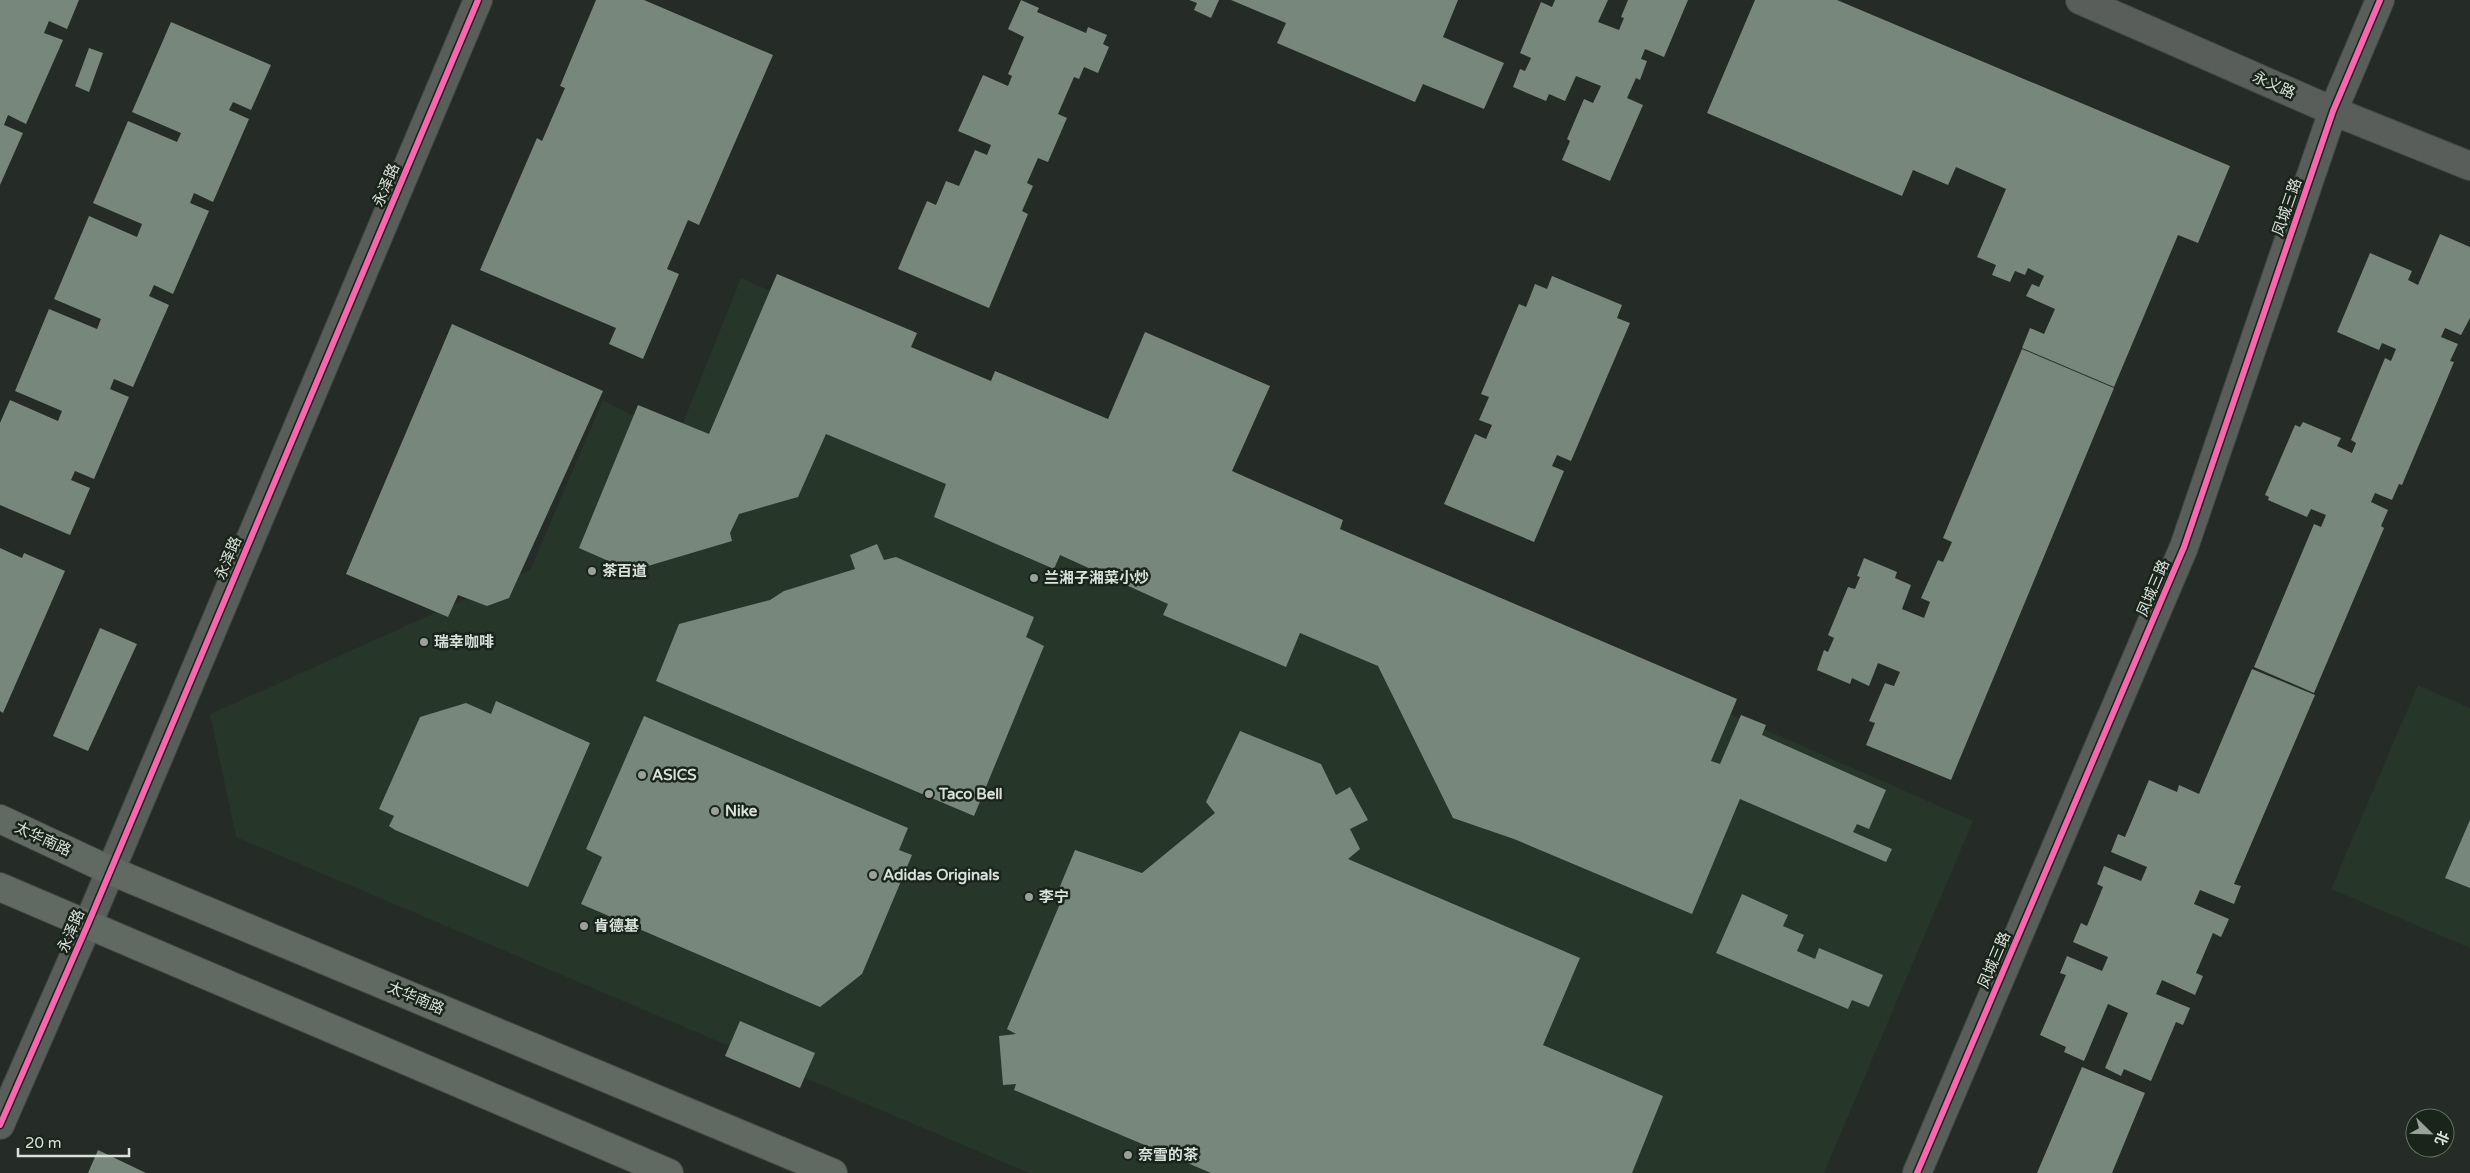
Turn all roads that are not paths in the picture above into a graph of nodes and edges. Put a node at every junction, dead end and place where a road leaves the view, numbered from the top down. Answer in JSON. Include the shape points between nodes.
{"nodes":[{"id":1,"x":478,"y":0,"type":"edge"},
{"id":2,"x":2080,"y":0,"type":"edge"},
{"id":3,"x":2380,"y":0,"type":"edge"},
{"id":4,"x":2333,"y":111,"type":"junction"},
{"id":5,"x":2470,"y":166,"type":"edge"},
{"id":6,"x":0,"y":819,"type":"edge"},
{"id":7,"x":109,"y":870,"type":"junction"},
{"id":8,"x":0,"y":887,"type":"edge"},
{"id":9,"x":88,"y":924,"type":"junction"},
{"id":10,"x":0,"y":1125,"type":"edge"},
{"id":11,"x":669,"y":1173,"type":"edge"},
{"id":12,"x":833,"y":1173,"type":"edge"},
{"id":13,"x":1917,"y":1173,"type":"edge"}],
"edges":[{"from":1,"to":7,"type":"street","name":"永泽路"},
{"from":2,"to":4,"type":"street","name":"永义路"},
{"from":3,"to":4,"type":"street","name":"凤城三路"},
{"from":4,"to":5,"type":"street","name":"永义路"},
{"from":4,"to":13,"type":"street","name":"凤城三路","via":[[2184,547]]},
{"from":6,"to":7,"type":"main road","name":"太华南路"},
{"from":7,"to":9,"type":"street","name":"永泽路"},
{"from":7,"to":12,"type":"main road","name":"太华南路"},
{"from":8,"to":9,"type":"main road"},
{"from":9,"to":10,"type":"street","name":"永泽路"},
{"from":9,"to":11,"type":"main road"}]}
